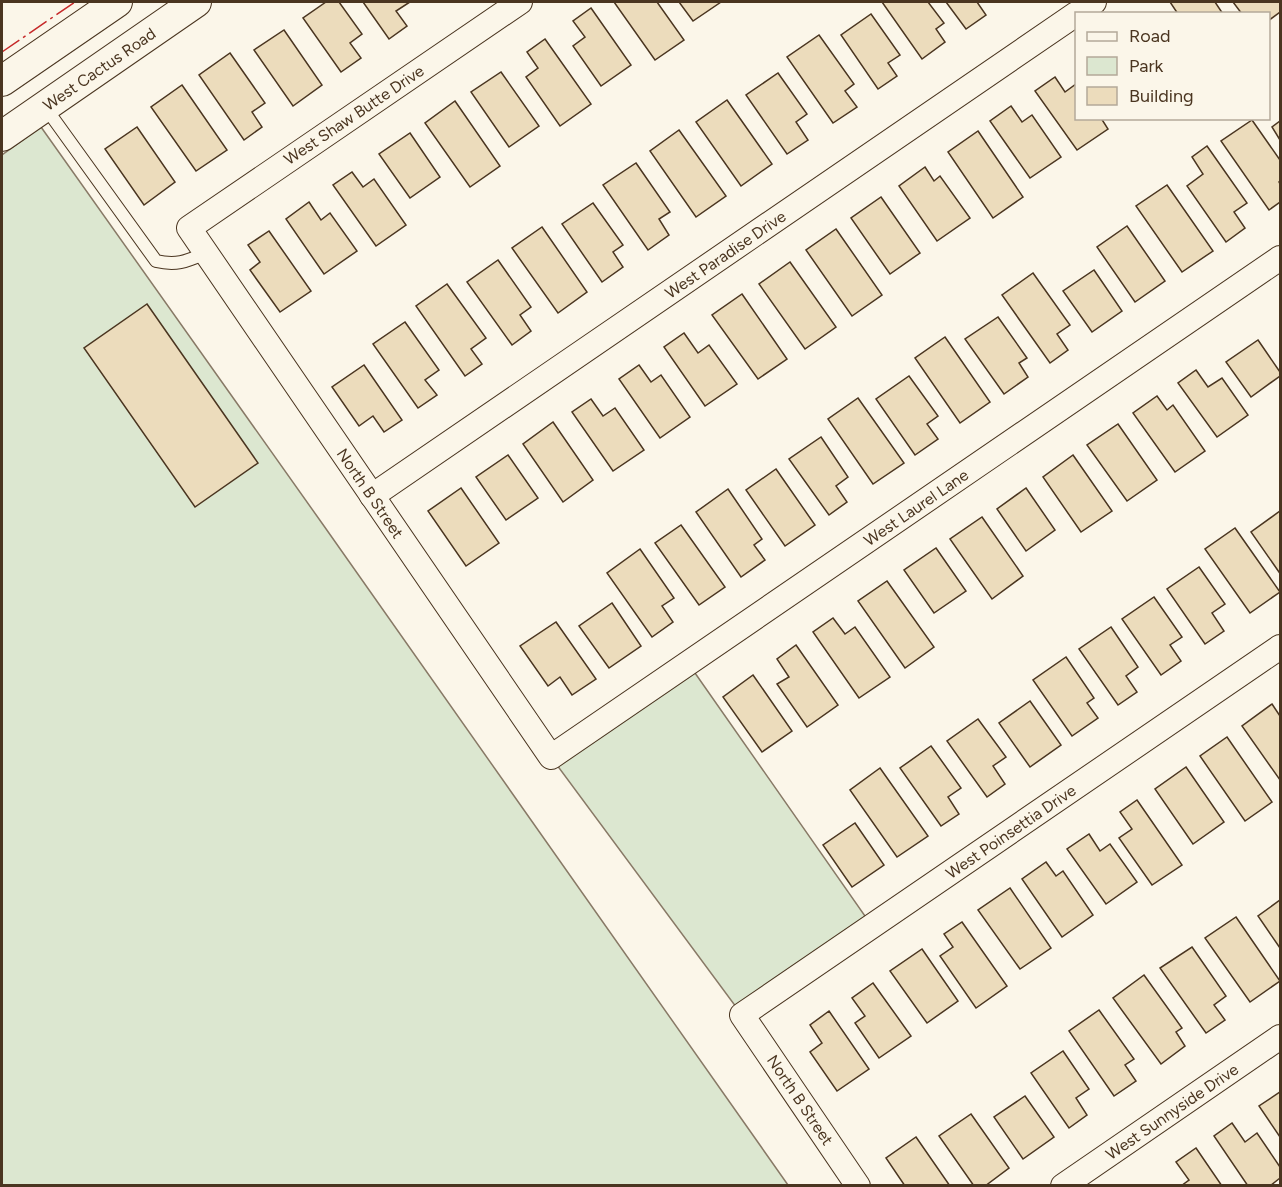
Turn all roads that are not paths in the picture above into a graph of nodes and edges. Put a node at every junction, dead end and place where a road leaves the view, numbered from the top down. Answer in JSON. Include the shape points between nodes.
{"nodes":[{"id":1,"x":117,"y":2,"type":"edge"},
{"id":2,"x":196,"y":2,"type":"edge"},
{"id":3,"x":520,"y":2,"type":"edge"},
{"id":4,"x":1094,"y":2,"type":"edge"},
{"id":5,"x":1080,"y":12,"type":"edge"},
{"id":6,"x":1075,"y":15,"type":"edge"},
{"id":7,"x":4,"y":73,"type":"edge"},
{"id":8,"x":41,"y":109,"type":"junction"},
{"id":9,"x":2,"y":136,"type":"edge"},
{"id":10,"x":189,"y":228,"type":"joint"},
{"id":11,"x":206,"y":253,"type":"junction"},
{"id":12,"x":1281,"y":258,"type":"edge"},
{"id":13,"x":372,"y":496,"type":"junction"},
{"id":14,"x":1281,"y":647,"type":"edge"},
{"id":15,"x":551,"y":757,"type":"joint"},
{"id":16,"x":742,"y":1016,"type":"joint"},
{"id":17,"x":1281,"y":1036,"type":"edge"},
{"id":18,"x":858,"y":1185,"type":"edge"},
{"id":19,"x":1063,"y":1185,"type":"edge"}],
"edges":[{"from":1,"to":7,"type":"street"},
{"from":2,"to":8,"type":"street","name":"West Cactus Road"},
{"from":3,"to":10,"type":"street","name":"West Shaw Butte Drive"},
{"from":4,"to":5,"type":"street","name":"West Paradise Drive"},
{"from":6,"to":13,"type":"street","name":"West Paradise Drive"},
{"from":7,"to":8,"type":"street"},
{"from":8,"to":9,"type":"street","name":"West Cactus Road"},
{"from":8,"to":11,"type":"lane","via":[[156,261],[180,264]]},
{"from":10,"to":11,"type":"street","name":"North B Street"},
{"from":11,"to":13,"type":"street","name":"North B Street"},
{"from":12,"to":15,"type":"street","name":"West Laurel Lane"},
{"from":13,"to":15,"type":"street","name":"North B Street"},
{"from":14,"to":16,"type":"street","name":"West Poinsettia Drive"},
{"from":16,"to":18,"type":"street","name":"North B Street"},
{"from":17,"to":19,"type":"street","name":"West Sunnyside Drive"}]}
